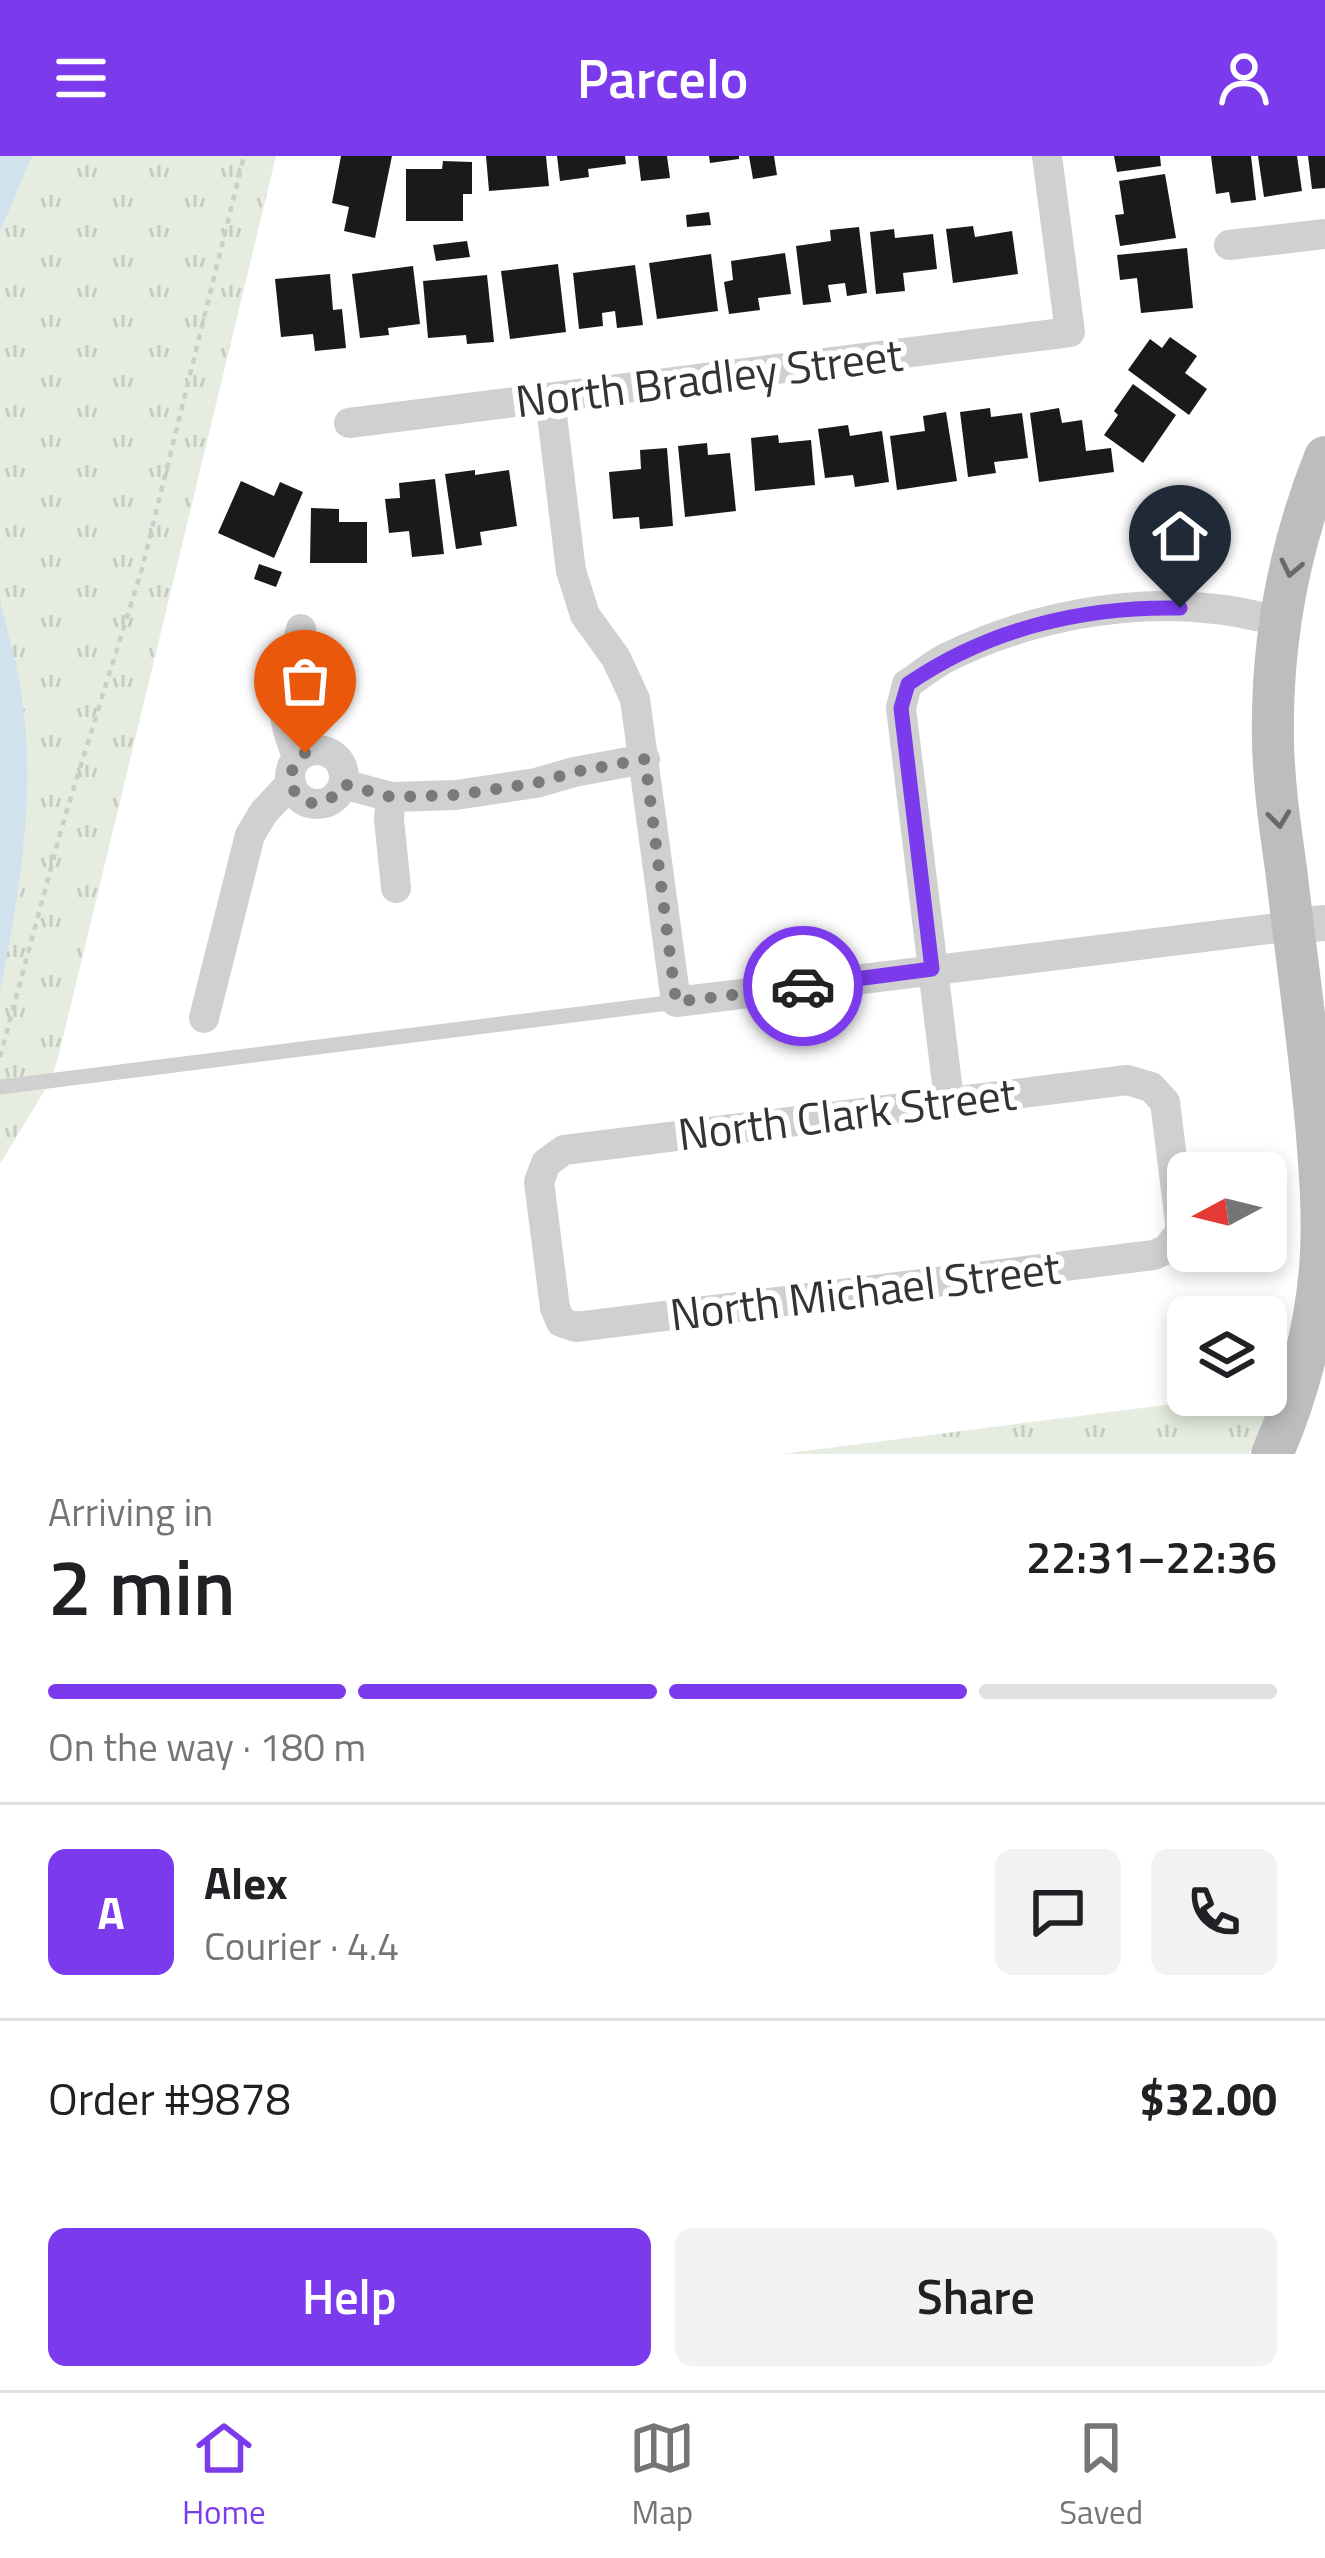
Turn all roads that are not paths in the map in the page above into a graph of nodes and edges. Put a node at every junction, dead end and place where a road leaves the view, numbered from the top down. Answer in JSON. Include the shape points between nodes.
{"nodes":[{"id":1,"x":1047,"y":156,"type":"edge"},
{"id":2,"x":1325,"y":234,"type":"edge"},
{"id":3,"x":1229,"y":245,"type":"dead end"},
{"id":4,"x":550,"y":399,"type":"junction"},
{"id":5,"x":349,"y":423,"type":"dead end"},
{"id":6,"x":1325,"y":457,"type":"edge"},
{"id":7,"x":1280,"y":621,"type":"junction"},
{"id":8,"x":301,"y":629,"type":"dead end"},
{"id":9,"x":645,"y":759,"type":"junction"},
{"id":10,"x":294,"y":771,"type":"junction"},
{"id":11,"x":343,"y":784,"type":"junction"},
{"id":12,"x":391,"y":797,"type":"junction"},
{"id":13,"x":396,"y":888,"type":"dead end"},
{"id":14,"x":1309,"y":924,"type":"edge"},
{"id":15,"x":932,"y":969,"type":"junction"},
{"id":16,"x":676,"y":1002,"type":"junction"},
{"id":17,"x":204,"y":1018,"type":"dead end"},
{"id":18,"x":0,"y":1087,"type":"edge"},
{"id":19,"x":950,"y":1100,"type":"junction"},
{"id":20,"x":1171,"y":1152,"type":"edge"},
{"id":21,"x":1167,"y":1249,"type":"edge"},
{"id":22,"x":561,"y":1322,"type":"joint"},
{"id":23,"x":1275,"y":1448,"type":"edge"}],
"edges":[{"from":1,"to":4,"type":"street","name":"North Bradley Street","via":[[1070,332]]},
{"from":2,"to":3,"type":"street"},
{"from":4,"to":5,"type":"street","name":"North Bradley Street"},
{"from":4,"to":9,"type":"street","via":[[571,571],[585,615],[635,699]]},
{"from":6,"to":7,"type":"main road","one_way":true},
{"from":7,"to":14,"type":"main road","one_way":true,"via":[[1277,802]]},
{"from":7,"to":15,"type":"street","via":[[1215,608],[1076,616],[978,645],[908,684],[901,708]]},
{"from":8,"to":10,"type":"street","via":[[283,699]]},
{"from":9,"to":12,"type":"street","via":[[494,790]]},
{"from":9,"to":16,"type":"street"},
{"from":10,"to":11,"type":"street","via":[[313,751],[330,754]]},
{"from":10,"to":11,"type":"street","via":[[298,796],[312,804],[334,798]]},
{"from":10,"to":17,"type":"street","via":[[250,835]]},
{"from":11,"to":12,"type":"street"},
{"from":12,"to":13,"type":"street"},
{"from":14,"to":15,"type":"street"},
{"from":14,"to":23,"type":"main road","via":[[1320,1270],[1304,1360]]},
{"from":15,"to":16,"type":"street"},
{"from":15,"to":19,"type":"street"},
{"from":16,"to":18,"type":"lane"},
{"from":19,"to":20,"type":"street","name":"North Clark Street","via":[[1127,1080],[1165,1102]]},
{"from":19,"to":22,"type":"street","name":"North Clark Street","via":[[564,1150],[546,1162],[538,1182]]},
{"from":21,"to":22,"type":"street","name":"North Michael Street","via":[[576,1327]]}]}
